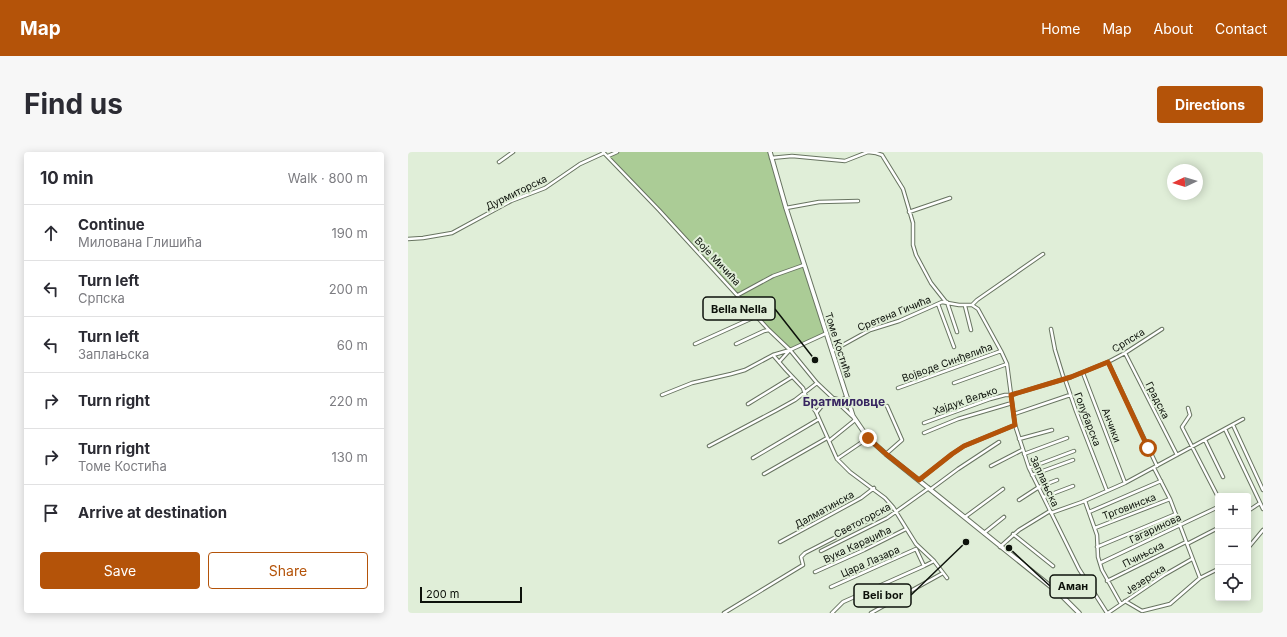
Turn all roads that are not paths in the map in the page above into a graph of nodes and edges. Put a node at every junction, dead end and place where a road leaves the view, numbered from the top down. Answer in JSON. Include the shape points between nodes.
{"nodes":[{"id":1,"x":514,"y":152,"type":"edge"},
{"id":2,"x":604,"y":152,"type":"edge"},
{"id":3,"x":617,"y":152,"type":"edge"},
{"id":4,"x":770,"y":152,"type":"edge"},
{"id":5,"x":868,"y":152,"type":"edge"},
{"id":6,"x":880,"y":154,"type":"edge"},
{"id":7,"x":608,"y":156,"type":"junction"},
{"id":8,"x":771,"y":158,"type":"junction"},
{"id":9,"x":499,"y":162,"type":"dead end"},
{"id":10,"x":950,"y":198,"type":"dead end"},
{"id":11,"x":858,"y":201,"type":"dead end"},
{"id":12,"x":786,"y":208,"type":"junction"},
{"id":13,"x":909,"y":212,"type":"junction"},
{"id":14,"x":408,"y":239,"type":"edge"},
{"id":15,"x":1043,"y":254,"type":"dead end"},
{"id":16,"x":804,"y":265,"type":"junction"},
{"id":17,"x":738,"y":295,"type":"junction"},
{"id":18,"x":946,"y":302,"type":"junction"},
{"id":19,"x":938,"y":304,"type":"junction"},
{"id":20,"x":965,"y":305,"type":"junction"},
{"id":21,"x":972,"y":305,"type":"junction"},
{"id":22,"x":757,"y":316,"type":"junction"},
{"id":23,"x":1051,"y":329,"type":"dead end"},
{"id":24,"x":1162,"y":329,"type":"dead end"},
{"id":25,"x":769,"y":330,"type":"junction"},
{"id":26,"x":971,"y":330,"type":"dead end"},
{"id":27,"x":957,"y":332,"type":"dead end"},
{"id":28,"x":827,"y":333,"type":"junction"},
{"id":29,"x":695,"y":344,"type":"dead end"},
{"id":30,"x":736,"y":344,"type":"dead end"},
{"id":31,"x":954,"y":348,"type":"dead end"},
{"id":32,"x":790,"y":350,"type":"junction"},
{"id":33,"x":832,"y":350,"type":"junction"},
{"id":34,"x":1001,"y":351,"type":"junction"},
{"id":35,"x":1125,"y":353,"type":"junction"},
{"id":36,"x":773,"y":355,"type":"junction"},
{"id":37,"x":779,"y":362,"type":"junction"},
{"id":38,"x":1108,"y":362,"type":"junction"},
{"id":39,"x":1007,"y":364,"type":"junction"},
{"id":40,"x":1083,"y":373,"type":"junction"},
{"id":41,"x":792,"y":377,"type":"junction"},
{"id":42,"x":1065,"y":379,"type":"junction"},
{"id":43,"x":817,"y":383,"type":"junction"},
{"id":44,"x":954,"y":383,"type":"dead end"},
{"id":45,"x":898,"y":388,"type":"dead end"},
{"id":46,"x":805,"y":392,"type":"junction"},
{"id":47,"x":662,"y":395,"type":"dead end"},
{"id":48,"x":1011,"y":395,"type":"junction"},
{"id":49,"x":1070,"y":395,"type":"junction"},
{"id":50,"x":847,"y":397,"type":"junction"},
{"id":51,"x":833,"y":398,"type":"junction"},
{"id":52,"x":748,"y":404,"type":"dead end"},
{"id":53,"x":1012,"y":404,"type":"junction"},
{"id":54,"x":887,"y":406,"type":"dead end"},
{"id":55,"x":1188,"y":408,"type":"dead end"},
{"id":56,"x":816,"y":412,"type":"junction"},
{"id":57,"x":1014,"y":414,"type":"junction"},
{"id":58,"x":854,"y":418,"type":"junction"},
{"id":59,"x":819,"y":419,"type":"junction"},
{"id":60,"x":1244,"y":420,"type":"dead end"},
{"id":61,"x":924,"y":423,"type":"dead end"},
{"id":62,"x":1015,"y":425,"type":"junction"},
{"id":63,"x":1233,"y":425,"type":"junction"},
{"id":64,"x":1225,"y":429,"type":"junction"},
{"id":65,"x":1052,"y":430,"type":"dead end"},
{"id":66,"x":924,"y":433,"type":"dead end"},
{"id":67,"x":868,"y":438,"type":"junction"},
{"id":68,"x":1067,"y":438,"type":"dead end"},
{"id":69,"x":828,"y":439,"type":"junction"},
{"id":70,"x":1019,"y":439,"type":"junction"},
{"id":71,"x":1205,"y":440,"type":"junction"},
{"id":72,"x":999,"y":442,"type":"dead end"},
{"id":73,"x":709,"y":446,"type":"dead end"},
{"id":74,"x":1192,"y":446,"type":"junction"},
{"id":75,"x":1022,"y":450,"type":"junction"},
{"id":76,"x":1074,"y":451,"type":"dead end"},
{"id":77,"x":886,"y":454,"type":"junction"},
{"id":78,"x":1024,"y":454,"type":"junction"},
{"id":79,"x":1177,"y":455,"type":"junction"},
{"id":80,"x":753,"y":458,"type":"dead end"},
{"id":81,"x":837,"y":459,"type":"junction"},
{"id":82,"x":1073,"y":460,"type":"dead end"},
{"id":83,"x":991,"y":466,"type":"dead end"},
{"id":84,"x":1155,"y":467,"type":"junction"},
{"id":85,"x":1029,"y":468,"type":"junction"},
{"id":86,"x":764,"y":474,"type":"dead end"},
{"id":87,"x":1032,"y":475,"type":"junction"},
{"id":88,"x":1223,"y":478,"type":"dead end"},
{"id":89,"x":919,"y":480,"type":"junction"},
{"id":90,"x":1057,"y":480,"type":"dead end"},
{"id":91,"x":1161,"y":481,"type":"junction"},
{"id":92,"x":1125,"y":483,"type":"junction"},
{"id":93,"x":1073,"y":486,"type":"dead end"},
{"id":94,"x":1039,"y":487,"type":"junction"},
{"id":95,"x":874,"y":488,"type":"junction"},
{"id":96,"x":1003,"y":488,"type":"dead end"},
{"id":97,"x":930,"y":489,"type":"junction"},
{"id":98,"x":1263,"y":490,"type":"edge"},
{"id":99,"x":1107,"y":491,"type":"junction"},
{"id":100,"x":1216,"y":493,"type":"edge"},
{"id":101,"x":1044,"y":497,"type":"junction"},
{"id":102,"x":1170,"y":499,"type":"junction"},
{"id":103,"x":1018,"y":500,"type":"dead end"},
{"id":104,"x":1085,"y":500,"type":"junction"},
{"id":105,"x":1260,"y":503,"type":"junction"},
{"id":106,"x":893,"y":507,"type":"junction"},
{"id":107,"x":1215,"y":508,"type":"edge"},
{"id":108,"x":1251,"y":509,"type":"edge"},
{"id":109,"x":1263,"y":509,"type":"edge"},
{"id":110,"x":896,"y":512,"type":"junction"},
{"id":111,"x":1050,"y":512,"type":"junction"},
{"id":112,"x":1089,"y":512,"type":"junction"},
{"id":113,"x":1176,"y":514,"type":"junction"},
{"id":114,"x":965,"y":517,"type":"junction"},
{"id":115,"x":1004,"y":518,"type":"dead end"},
{"id":116,"x":1180,"y":525,"type":"junction"},
{"id":117,"x":1095,"y":528,"type":"junction"},
{"id":118,"x":906,"y":529,"type":"junction"},
{"id":119,"x":1216,"y":529,"type":"edge"},
{"id":120,"x":1263,"y":530,"type":"edge"},
{"id":121,"x":984,"y":533,"type":"junction"},
{"id":122,"x":1013,"y":534,"type":"junction"},
{"id":123,"x":780,"y":542,"type":"dead end"},
{"id":124,"x":1186,"y":543,"type":"junction"},
{"id":125,"x":916,"y":544,"type":"junction"},
{"id":126,"x":1251,"y":544,"type":"edge"},
{"id":127,"x":1000,"y":547,"type":"junction"},
{"id":128,"x":1097,"y":548,"type":"junction"},
{"id":129,"x":916,"y":549,"type":"junction"},
{"id":130,"x":821,"y":551,"type":"dead end"},
{"id":131,"x":1192,"y":559,"type":"junction"},
{"id":132,"x":934,"y":561,"type":"junction"},
{"id":133,"x":1100,"y":563,"type":"junction"},
{"id":134,"x":924,"y":566,"type":"junction"},
{"id":135,"x":1053,"y":566,"type":"dead end"},
{"id":136,"x":1215,"y":571,"type":"edge"},
{"id":137,"x":815,"y":572,"type":"dead end"},
{"id":138,"x":943,"y":573,"type":"junction"},
{"id":139,"x":947,"y":578,"type":"dead end"},
{"id":140,"x":1200,"y":578,"type":"junction"},
{"id":141,"x":1108,"y":582,"type":"junction"},
{"id":142,"x":831,"y":587,"type":"dead end"},
{"id":143,"x":1125,"y":601,"type":"junction"},
{"id":144,"x":1121,"y":604,"type":"junction"},
{"id":145,"x":724,"y":613,"type":"edge"},
{"id":146,"x":832,"y":613,"type":"edge"},
{"id":147,"x":871,"y":613,"type":"edge"},
{"id":148,"x":1079,"y":613,"type":"edge"},
{"id":149,"x":1107,"y":613,"type":"edge"}],
"edges":[{"from":1,"to":9,"type":"street"},
{"from":2,"to":7,"type":"street","name":"Воје Мичића"},
{"from":2,"to":14,"type":"street","name":"Дурмиторска","via":[[580,164],[545,188],[511,201],[452,233]]},
{"from":3,"to":7,"type":"street"},
{"from":4,"to":8,"type":"street","name":"Томе Костића"},
{"from":5,"to":6,"type":"street"},
{"from":5,"to":8,"type":"street","via":[[845,161],[792,156]]},
{"from":6,"to":13,"type":"street","via":[[903,189]]},
{"from":7,"to":17,"type":"street","name":"Воје Мичића"},
{"from":8,"to":12,"type":"street","name":"Томе Костића"},
{"from":10,"to":13,"type":"street"},
{"from":11,"to":12,"type":"street","via":[[819,202]]},
{"from":12,"to":16,"type":"street","name":"Томе Костића"},
{"from":13,"to":18,"type":"street","via":[[913,223],[913,245],[916,255],[931,283]]},
{"from":15,"to":21,"type":"street"},
{"from":16,"to":17,"type":"street","via":[[773,276]]},
{"from":16,"to":28,"type":"street","name":"Томе Костића"},
{"from":17,"to":22,"type":"street","name":"Воје Мичића"},
{"from":18,"to":19,"type":"street","name":"Сретена Гичића"},
{"from":18,"to":20,"type":"street","name":"Сретена Гичића"},
{"from":18,"to":27,"type":"street"},
{"from":19,"to":31,"type":"street"},
{"from":19,"to":33,"type":"street","name":"Сретена Гичића","via":[[892,324],[870,330]]},
{"from":20,"to":21,"type":"street","name":"Сретена Гичића"},
{"from":20,"to":26,"type":"street"},
{"from":21,"to":34,"type":"street","name":"Заплањска","via":[[978,309]]},
{"from":22,"to":25,"type":"street","name":"Воје Мичића"},
{"from":22,"to":29,"type":"street"},
{"from":23,"to":42,"type":"street","name":"Голубарска","via":[[1062,376]]},
{"from":24,"to":35,"type":"street","name":"Српска"},
{"from":25,"to":30,"type":"street"},
{"from":25,"to":32,"type":"street","name":"Воје Мичића"},
{"from":28,"to":32,"type":"street"},
{"from":28,"to":33,"type":"street","name":"Томе Костића"},
{"from":32,"to":36,"type":"street"},
{"from":32,"to":37,"type":"street"},
{"from":32,"to":43,"type":"street","name":"Воје Мичића"},
{"from":33,"to":50,"type":"street","name":"Томе Костића"},
{"from":34,"to":39,"type":"street","name":"Заплањска"},
{"from":34,"to":45,"type":"street","name":"Војводе Синђелића"},
{"from":35,"to":38,"type":"street","name":"Српска"},
{"from":35,"to":79,"type":"street","name":"Градска"},
{"from":36,"to":37,"type":"street"},
{"from":36,"to":47,"type":"street","via":[[745,370],[692,383]]},
{"from":37,"to":41,"type":"street"},
{"from":38,"to":40,"type":"street","name":"Српска"},
{"from":38,"to":84,"type":"street"},
{"from":39,"to":44,"type":"street"},
{"from":39,"to":48,"type":"street","name":"Заплањска"},
{"from":40,"to":42,"type":"street","name":"Српска"},
{"from":40,"to":92,"type":"street","name":"Анчики"},
{"from":41,"to":46,"type":"street"},
{"from":41,"to":52,"type":"street"},
{"from":42,"to":48,"type":"street","name":"Српска"},
{"from":42,"to":49,"type":"street","name":"Голубарска"},
{"from":43,"to":46,"type":"street"},
{"from":43,"to":51,"type":"street","name":"Воје Мичића"},
{"from":46,"to":56,"type":"street","via":[[807,400]]},
{"from":46,"to":73,"type":"street","via":[[795,400]]},
{"from":48,"to":53,"type":"street","name":"Заплањска"},
{"from":48,"to":61,"type":"street","name":"Хајдук Вељко","via":[[990,399]]},
{"from":49,"to":57,"type":"street"},
{"from":49,"to":99,"type":"street","name":"Голубарска"},
{"from":50,"to":51,"type":"street","via":[[841,400]]},
{"from":50,"to":58,"type":"street","name":"Томе Костића"},
{"from":51,"to":56,"type":"street"},
{"from":51,"to":58,"type":"street","name":"Воје Мичића"},
{"from":53,"to":57,"type":"street","name":"Заплањска"},
{"from":53,"to":66,"type":"street","via":[[958,419]]},
{"from":54,"to":77,"type":"street","via":[[902,440]]},
{"from":55,"to":74,"type":"street","via":[[1190,415],[1182,427]]},
{"from":56,"to":59,"type":"street"},
{"from":57,"to":62,"type":"street","name":"Заплањска"},
{"from":58,"to":67,"type":"street","name":"Томе Костића"},
{"from":58,"to":69,"type":"street"},
{"from":59,"to":69,"type":"street"},
{"from":59,"to":80,"type":"street"},
{"from":60,"to":63,"type":"street"},
{"from":62,"to":70,"type":"street","name":"Заплањска"},
{"from":62,"to":89,"type":"street","via":[[964,446]]},
{"from":63,"to":64,"type":"street"},
{"from":63,"to":98,"type":"street"},
{"from":64,"to":71,"type":"street"},
{"from":64,"to":105,"type":"street"},
{"from":65,"to":70,"type":"street"},
{"from":67,"to":77,"type":"street","name":"Томе Костића"},
{"from":67,"to":81,"type":"street"},
{"from":68,"to":78,"type":"street"},
{"from":69,"to":81,"type":"street"},
{"from":69,"to":86,"type":"street"},
{"from":70,"to":75,"type":"street","name":"Заплањска"},
{"from":71,"to":74,"type":"street"},
{"from":71,"to":88,"type":"street"},
{"from":72,"to":97,"type":"street","name":"Светогорска"},
{"from":74,"to":79,"type":"street"},
{"from":74,"to":100,"type":"street"},
{"from":75,"to":78,"type":"street","name":"Заплањска"},
{"from":75,"to":83,"type":"street"},
{"from":76,"to":85,"type":"street"},
{"from":77,"to":89,"type":"street","name":"Томе Костића"},
{"from":78,"to":85,"type":"street","name":"Заплањска"},
{"from":79,"to":84,"type":"street"},
{"from":81,"to":95,"type":"street","via":[[850,472]]},
{"from":82,"to":87,"type":"street"},
{"from":84,"to":91,"type":"street"},
{"from":84,"to":92,"type":"street"},
{"from":85,"to":87,"type":"street","name":"Заплањска"},
{"from":87,"to":94,"type":"street","name":"Заплањска"},
{"from":89,"to":97,"type":"street","name":"Томе Костића"},
{"from":90,"to":94,"type":"street"},
{"from":91,"to":102,"type":"street"},
{"from":91,"to":112,"type":"street"},
{"from":92,"to":99,"type":"street"},
{"from":93,"to":101,"type":"street"},
{"from":94,"to":101,"type":"street","name":"Заплањска"},
{"from":94,"to":103,"type":"street"},
{"from":95,"to":106,"type":"street"},
{"from":95,"to":123,"type":"street","name":"Далматинска","via":[[861,498]]},
{"from":96,"to":114,"type":"street"},
{"from":97,"to":110,"type":"street","name":"Светогорска"},
{"from":97,"to":114,"type":"street","name":"Томе Костића"},
{"from":99,"to":104,"type":"street"},
{"from":101,"to":111,"type":"street","name":"Заплањска"},
{"from":102,"to":113,"type":"street"},
{"from":102,"to":117,"type":"street","name":"Трговинска"},
{"from":104,"to":111,"type":"street"},
{"from":104,"to":112,"type":"street"},
{"from":105,"to":108,"type":"street"},
{"from":105,"to":109,"type":"street"},
{"from":106,"to":110,"type":"street"},
{"from":106,"to":145,"type":"street","via":[[805,553],[801,557],[803,565]]},
{"from":107,"to":116,"type":"street","name":"Гагаринова"},
{"from":110,"to":118,"type":"street"},
{"from":110,"to":130,"type":"street","name":"Светогорска"},
{"from":111,"to":122,"type":"street"},
{"from":111,"to":149,"type":"street","name":"Заплањска","via":[[1078,569]]},
{"from":112,"to":117,"type":"street"},
{"from":113,"to":116,"type":"street"},
{"from":113,"to":128,"type":"street"},
{"from":114,"to":121,"type":"street","name":"Томе Костића"},
{"from":115,"to":121,"type":"street"},
{"from":116,"to":124,"type":"street"},
{"from":116,"to":133,"type":"street","name":"Гагаринова"},
{"from":117,"to":128,"type":"street"},
{"from":118,"to":125,"type":"street"},
{"from":118,"to":137,"type":"street","name":"Вука Караџића"},
{"from":119,"to":124,"type":"street","name":"Пчињска"},
{"from":120,"to":126,"type":"street"},
{"from":121,"to":127,"type":"street","name":"Томе Костића"},
{"from":122,"to":127,"type":"street"},
{"from":122,"to":135,"type":"street"},
{"from":124,"to":131,"type":"street"},
{"from":124,"to":141,"type":"street","name":"Пчињска"},
{"from":125,"to":129,"type":"street"},
{"from":125,"to":132,"type":"street"},
{"from":127,"to":148,"type":"street","name":"Томе Костића","via":[[1060,594]]},
{"from":128,"to":133,"type":"street"},
{"from":129,"to":134,"type":"street"},
{"from":129,"to":142,"type":"street","name":"Цара Лазара"},
{"from":131,"to":140,"type":"street"},
{"from":131,"to":143,"type":"street","name":"Језерска"},
{"from":132,"to":134,"type":"street"},
{"from":132,"to":138,"type":"street"},
{"from":133,"to":141,"type":"street"},
{"from":134,"to":146,"type":"street","via":[[843,602]]},
{"from":136,"to":140,"type":"street"},
{"from":138,"to":139,"type":"street"},
{"from":138,"to":147,"type":"street"},
{"from":140,"to":143,"type":"street","via":[[1170,604],[1142,611]]},
{"from":141,"to":144,"type":"street"},
{"from":143,"to":144,"type":"street","name":"Језерска"},
{"from":144,"to":149,"type":"street","name":"Језерска"}]}
